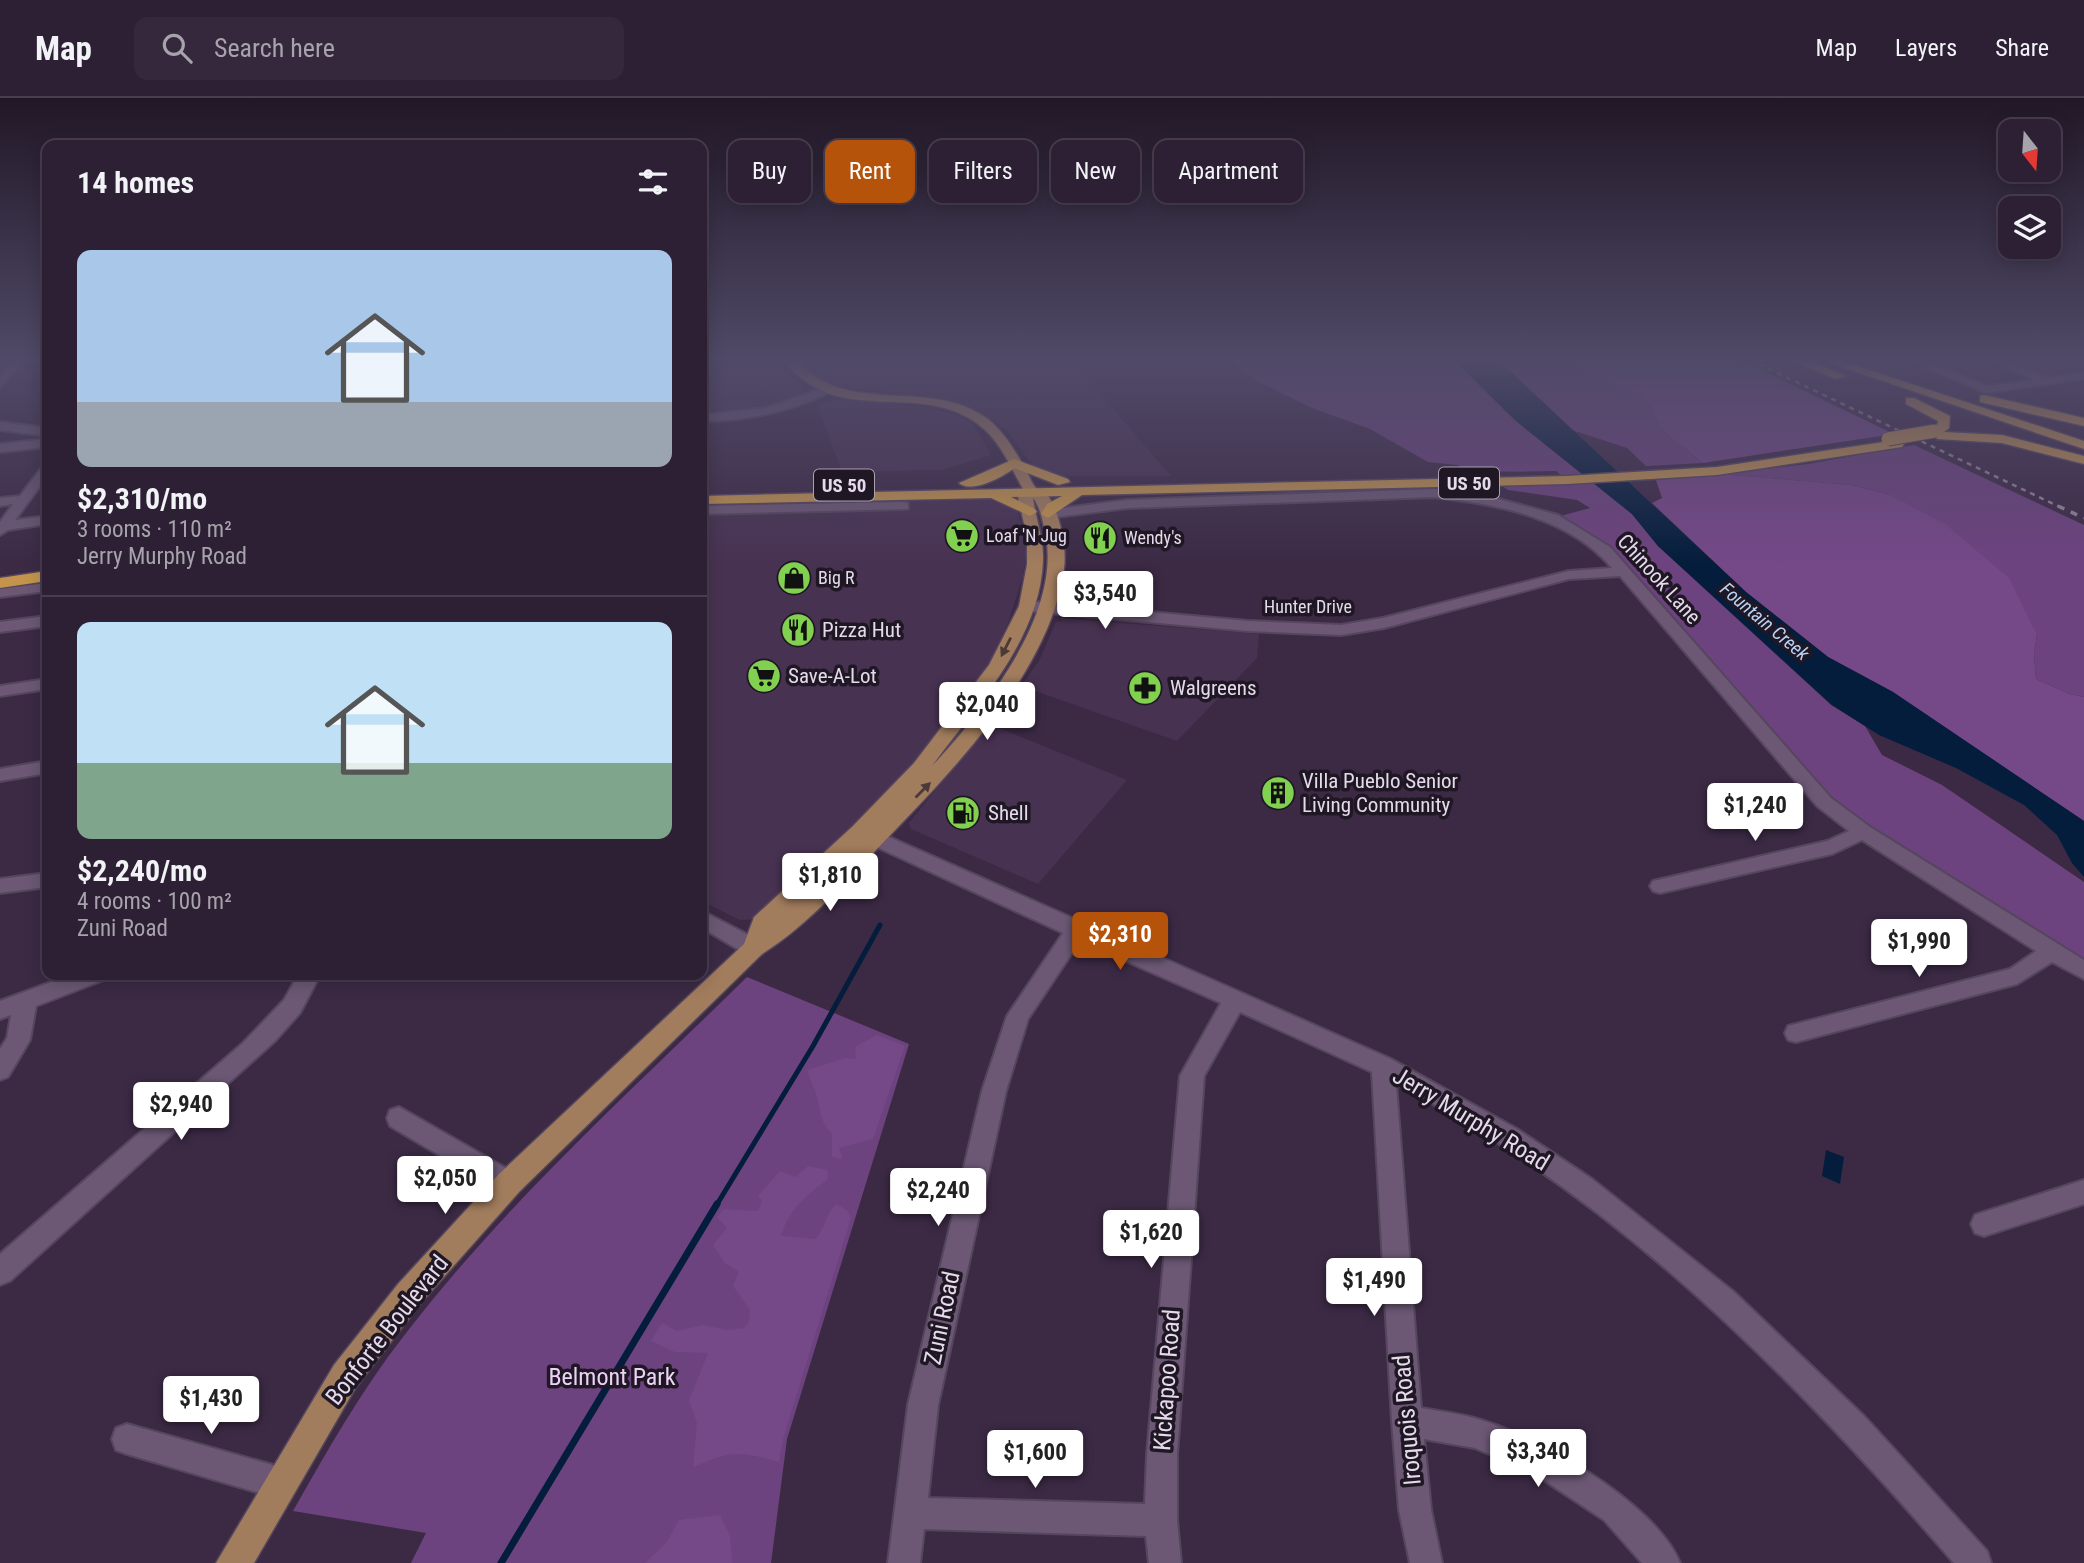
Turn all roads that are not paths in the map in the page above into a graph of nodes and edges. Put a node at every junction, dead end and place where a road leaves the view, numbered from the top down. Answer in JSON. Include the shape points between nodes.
{"nodes":[{"id":1,"x":19,"y":428,"type":"edge"},
{"id":2,"x":989,"y":428,"type":"edge"},
{"id":3,"x":1943,"y":428,"type":"edge"},
{"id":4,"x":2034,"y":428,"type":"edge"},
{"id":5,"x":2054,"y":428,"type":"edge"},
{"id":6,"x":42,"y":431,"type":"edge"},
{"id":7,"x":1939,"y":434,"type":"junction"},
{"id":8,"x":2084,"y":438,"type":"edge"},
{"id":9,"x":42,"y":444,"type":"edge"},
{"id":10,"x":2084,"y":445,"type":"edge"},
{"id":11,"x":0,"y":448,"type":"edge"},
{"id":12,"x":2084,"y":460,"type":"edge"},
{"id":13,"x":1014,"y":463,"type":"junction"},
{"id":14,"x":42,"y":476,"type":"edge"},
{"id":15,"x":1564,"y":477,"type":"junction"},
{"id":16,"x":1063,"y":482,"type":"junction"},
{"id":17,"x":966,"y":483,"type":"junction"},
{"id":18,"x":1029,"y":487,"type":"junction"},
{"id":19,"x":707,"y":490,"type":"edge"},
{"id":20,"x":1081,"y":492,"type":"junction"},
{"id":21,"x":991,"y":493,"type":"junction"},
{"id":22,"x":24,"y":499,"type":"junction"},
{"id":23,"x":707,"y":500,"type":"edge"},
{"id":24,"x":0,"y":502,"type":"edge"},
{"id":25,"x":903,"y":506,"type":"dead end"},
{"id":26,"x":707,"y":510,"type":"edge"},
{"id":27,"x":1039,"y":513,"type":"junction"},
{"id":28,"x":42,"y":521,"type":"edge"},
{"id":29,"x":2,"y":528,"type":"edge"},
{"id":30,"x":42,"y":566,"type":"edge"},
{"id":31,"x":1625,"y":571,"type":"junction"},
{"id":32,"x":0,"y":572,"type":"edge"},
{"id":33,"x":42,"y":577,"type":"edge"},
{"id":34,"x":0,"y":583,"type":"edge"},
{"id":35,"x":42,"y":588,"type":"edge"},
{"id":36,"x":0,"y":593,"type":"edge"},
{"id":37,"x":1027,"y":606,"type":"junction"},
{"id":38,"x":1048,"y":608,"type":"junction"},
{"id":39,"x":42,"y":622,"type":"edge"},
{"id":40,"x":0,"y":627,"type":"edge"},
{"id":41,"x":42,"y":685,"type":"edge"},
{"id":42,"x":0,"y":691,"type":"edge"},
{"id":43,"x":42,"y":768,"type":"edge"},
{"id":44,"x":0,"y":775,"type":"edge"},
{"id":45,"x":1863,"y":832,"type":"junction"},
{"id":46,"x":867,"y":835,"type":"junction"},
{"id":47,"x":42,"y":881,"type":"edge"},
{"id":48,"x":0,"y":886,"type":"edge"},
{"id":49,"x":1660,"y":886,"type":"dead end"},
{"id":50,"x":707,"y":922,"type":"edge"},
{"id":51,"x":1077,"y":929,"type":"junction"},
{"id":52,"x":754,"y":948,"type":"junction"},
{"id":53,"x":2053,"y":950,"type":"junction"},
{"id":54,"x":2084,"y":971,"type":"edge"},
{"id":55,"x":80,"y":980,"type":"edge"},
{"id":56,"x":307,"y":980,"type":"edge"},
{"id":57,"x":1235,"y":1000,"type":"junction"},
{"id":58,"x":25,"y":1002,"type":"junction"},
{"id":59,"x":0,"y":1010,"type":"edge"},
{"id":60,"x":1796,"y":1034,"type":"dead end"},
{"id":61,"x":1383,"y":1066,"type":"junction"},
{"id":62,"x":0,"y":1070,"type":"edge"},
{"id":63,"x":399,"y":1118,"type":"dead end"},
{"id":64,"x":509,"y":1183,"type":"junction"},
{"id":65,"x":2084,"y":1192,"type":"edge"},
{"id":66,"x":1984,"y":1224,"type":"dead end"},
{"id":67,"x":0,"y":1272,"type":"edge"},
{"id":68,"x":1407,"y":1421,"type":"junction"},
{"id":69,"x":127,"y":1439,"type":"dead end"},
{"id":70,"x":280,"y":1483,"type":"junction"},
{"id":71,"x":908,"y":1513,"type":"junction"},
{"id":72,"x":1161,"y":1520,"type":"junction"},
{"id":73,"x":234,"y":1563,"type":"edge"},
{"id":74,"x":904,"y":1563,"type":"edge"},
{"id":75,"x":1165,"y":1563,"type":"edge"},
{"id":76,"x":1426,"y":1563,"type":"edge"},
{"id":77,"x":1664,"y":1563,"type":"edge"},
{"id":78,"x":1975,"y":1563,"type":"edge"}],
"edges":[{"from":1,"to":6,"type":"street"},
{"from":2,"to":13,"type":"main road"},
{"from":3,"to":7,"type":"highway"},
{"from":4,"to":10,"type":"highway"},
{"from":5,"to":8,"type":"highway"},
{"from":7,"to":12,"type":"highway","number":"US 50","via":[[2019,442]]},
{"from":7,"to":15,"type":"highway","number":"US 50","via":[[1712,469]]},
{"from":9,"to":11,"type":"street"},
{"from":13,"to":16,"type":"highway"},
{"from":13,"to":17,"type":"highway","via":[[995,475]]},
{"from":13,"to":18,"type":"main road"},
{"from":14,"to":22,"type":"street"},
{"from":15,"to":16,"type":"highway","number":"US 50"},
{"from":15,"to":20,"type":"highway","number":"US 50"},
{"from":16,"to":18,"type":"highway","number":"US 50"},
{"from":17,"to":18,"type":"highway","number":"US 50"},
{"from":17,"to":19,"type":"highway","number":"US 50"},
{"from":18,"to":20,"type":"highway","number":"US 50"},
{"from":18,"to":21,"type":"highway","number":"US 50"},
{"from":18,"to":27,"type":"main road","name":"Bonforte Boulevard","via":[[1026,498]]},
{"from":20,"to":27,"type":"highway"},
{"from":21,"to":23,"type":"highway","number":"US 50"},
{"from":21,"to":27,"type":"highway"},
{"from":22,"to":24,"type":"street"},
{"from":22,"to":29,"type":"street"},
{"from":25,"to":26,"type":"street"},
{"from":27,"to":31,"type":"street","name":"Chinook Lane","via":[[1127,504],[1457,494],[1553,518],[1605,550]]},
{"from":27,"to":37,"type":"main road","name":"Bonforte Boulevard"},
{"from":27,"to":38,"type":"main road","name":"Bonforte Boulevard","via":[[1055,539],[1056,568]]},
{"from":28,"to":29,"type":"street"},
{"from":30,"to":32,"type":"highway"},
{"from":31,"to":38,"type":"street","name":"Hunter Drive","via":[[1569,575],[1341,630]]},
{"from":31,"to":45,"type":"street","name":"Chinook Lane","via":[[1798,775]]},
{"from":33,"to":34,"type":"highway"},
{"from":35,"to":36,"type":"street"},
{"from":37,"to":38,"type":"street","name":"Hunter Drive"},
{"from":37,"to":46,"type":"main road","name":"Bonforte Boulevard","one_way":true,"via":[[986,680]]},
{"from":46,"to":38,"type":"main road","name":"Bonforte Boulevard","one_way":true,"via":[[941,771],[1016,668]]},
{"from":39,"to":40,"type":"street"},
{"from":41,"to":42,"type":"street"},
{"from":43,"to":44,"type":"street"},
{"from":45,"to":49,"type":"street","via":[[1832,847]]},
{"from":45,"to":53,"type":"street","name":"Chinook Lane"},
{"from":46,"to":51,"type":"street","name":"Jerry Murphy Road"},
{"from":46,"to":52,"type":"main road","name":"Bonforte Boulevard","via":[[784,929]]},
{"from":47,"to":48,"type":"street"},
{"from":50,"to":52,"type":"street"},
{"from":51,"to":57,"type":"street","name":"Jerry Murphy Road"},
{"from":51,"to":71,"type":"street","name":"Zuni Road","via":[[1018,1016],[1005,1051],[923,1405]]},
{"from":52,"to":64,"type":"main road","name":"Bonforte Boulevard"},
{"from":53,"to":54,"type":"street","name":"Chinook Lane"},
{"from":53,"to":60,"type":"street","via":[[2017,976]]},
{"from":55,"to":58,"type":"street"},
{"from":56,"to":67,"type":"street","via":[[282,1020],[251,1050]]},
{"from":57,"to":61,"type":"street","name":"Jerry Murphy Road"},
{"from":57,"to":72,"type":"street","name":"Kickapoo Road","via":[[1192,1076],[1165,1391]]},
{"from":58,"to":59,"type":"street"},
{"from":58,"to":62,"type":"street","via":[[19,1040]]},
{"from":61,"to":68,"type":"street","name":"Iroquois Road"},
{"from":61,"to":78,"type":"street","name":"Jerry Murphy Road","via":[[1472,1115],[1569,1178],[1684,1266],[1793,1363],[1900,1475]]},
{"from":63,"to":64,"type":"street"},
{"from":64,"to":70,"type":"main road","name":"Bonforte Boulevard","via":[[409,1294],[345,1376]]},
{"from":65,"to":66,"type":"street"},
{"from":68,"to":76,"type":"street","name":"Iroquois Road","via":[[1415,1510]]},
{"from":68,"to":77,"type":"street","via":[[1475,1433],[1544,1461],[1615,1509]]},
{"from":69,"to":70,"type":"street"},
{"from":70,"to":73,"type":"main road","name":"Bonforte Boulevard"},
{"from":71,"to":72,"type":"street"},
{"from":71,"to":74,"type":"street","name":"Zuni Road"},
{"from":72,"to":75,"type":"street","name":"Kickapoo Road"}]}
